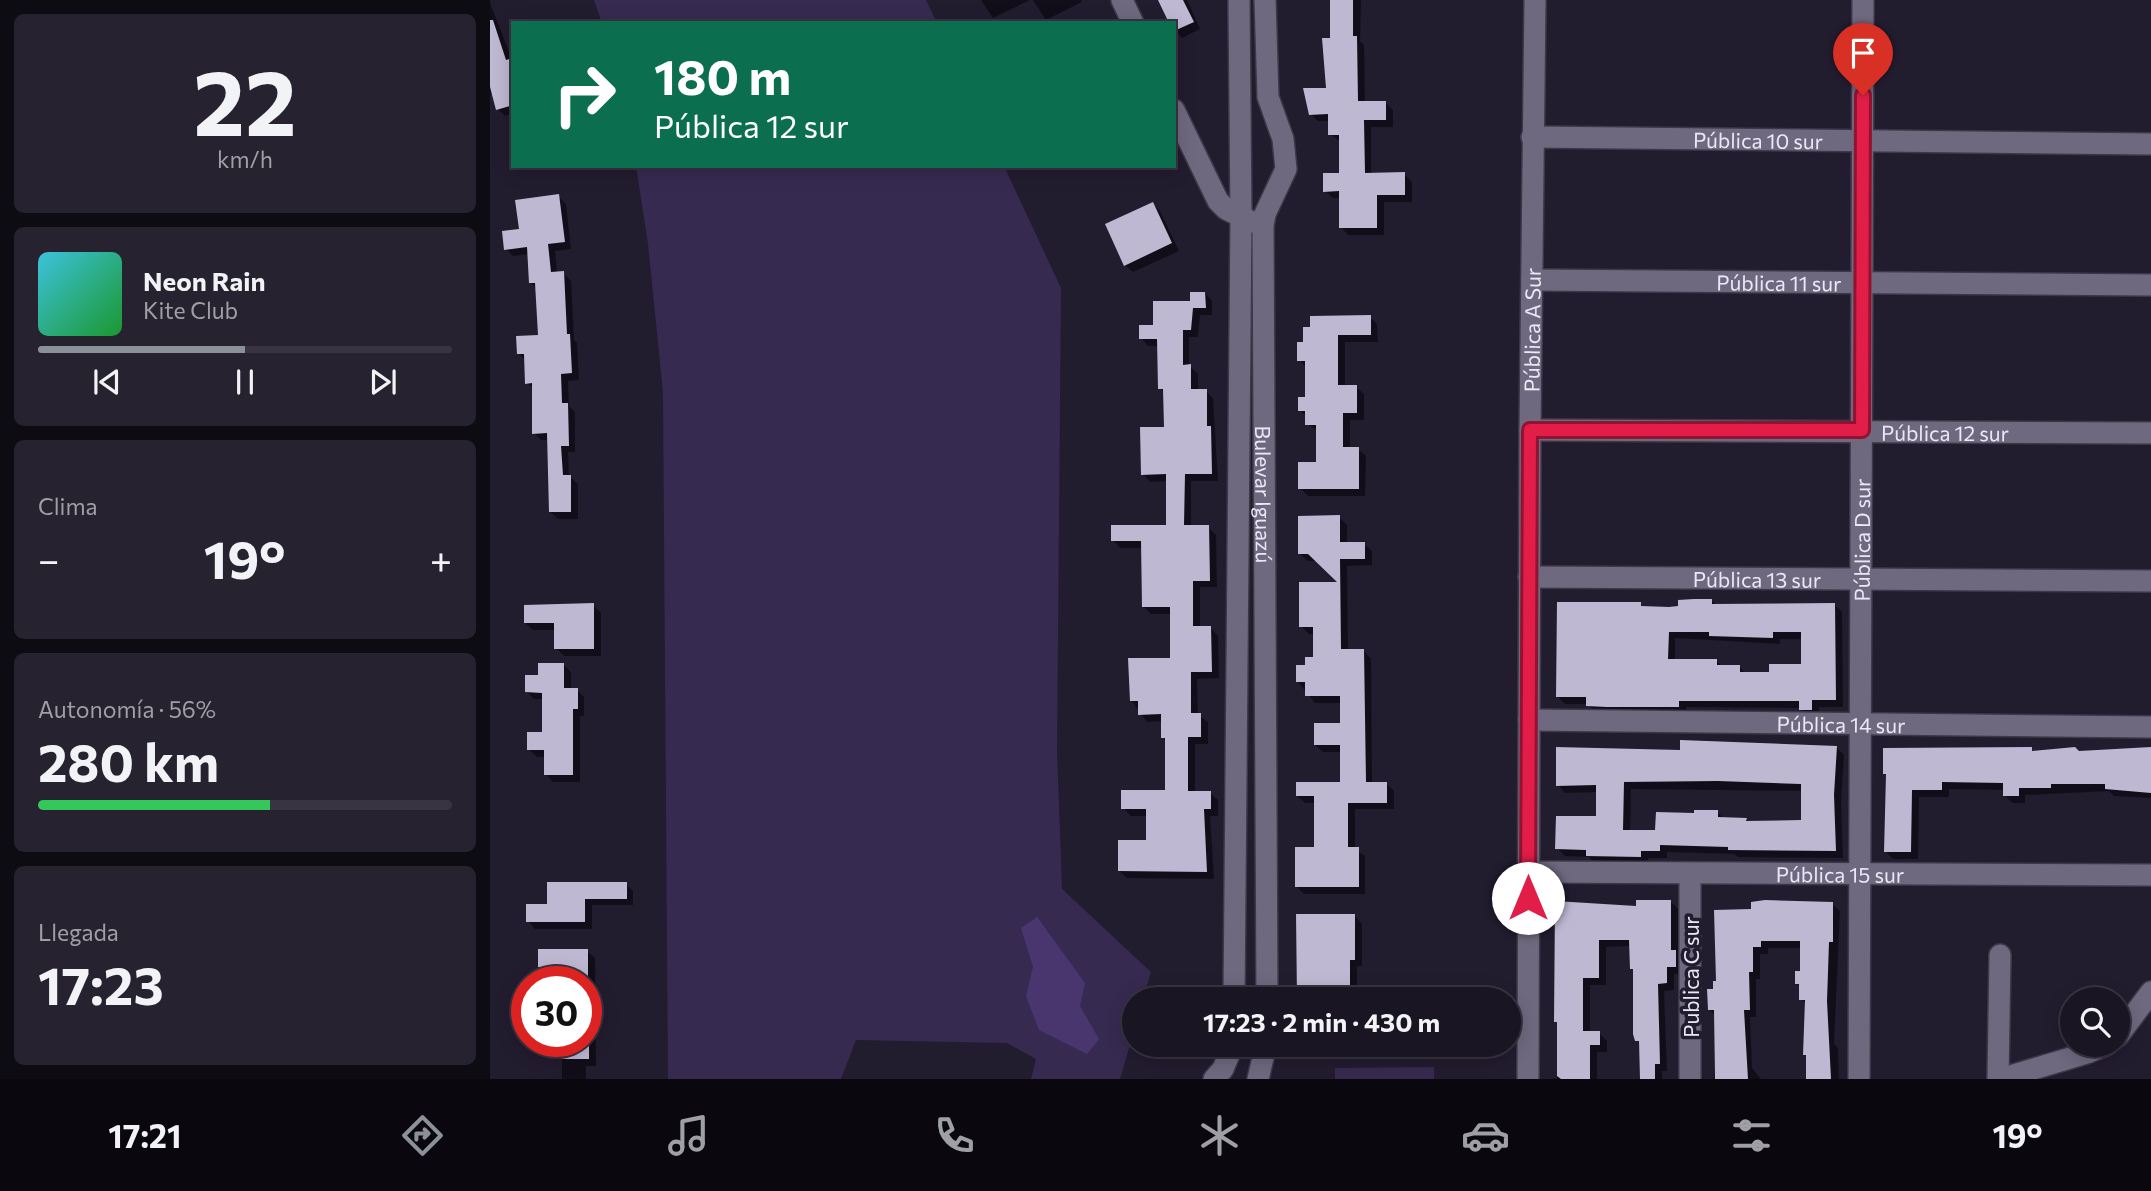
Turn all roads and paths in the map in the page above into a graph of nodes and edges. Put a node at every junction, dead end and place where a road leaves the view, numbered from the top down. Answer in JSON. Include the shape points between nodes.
{"nodes":[{"id":1,"x":1122,"y":0,"type":"edge"},
{"id":2,"x":1239,"y":0,"type":"edge"},
{"id":3,"x":1265,"y":0,"type":"edge"},
{"id":4,"x":1535,"y":0,"type":"edge"},
{"id":5,"x":1863,"y":0,"type":"edge"},
{"id":6,"x":1132,"y":21,"type":"edge"},
{"id":7,"x":1268,"y":97,"type":"junction"},
{"id":8,"x":1240,"y":100,"type":"junction"},
{"id":9,"x":1176,"y":114,"type":"edge"},
{"id":10,"x":1532,"y":137,"type":"junction"},
{"id":11,"x":1863,"y":142,"type":"junction"},
{"id":12,"x":2151,"y":144,"type":"edge"},
{"id":13,"x":1241,"y":218,"type":"junction"},
{"id":14,"x":1263,"y":226,"type":"junction"},
{"id":15,"x":1532,"y":280,"type":"junction"},
{"id":16,"x":1862,"y":284,"type":"junction"},
{"id":17,"x":2151,"y":285,"type":"edge"},
{"id":18,"x":1530,"y":430,"type":"junction"},
{"id":19,"x":1862,"y":430,"type":"junction"},
{"id":20,"x":2151,"y":433,"type":"edge"},
{"id":21,"x":1529,"y":577,"type":"junction"},
{"id":22,"x":1861,"y":579,"type":"junction"},
{"id":23,"x":2151,"y":581,"type":"edge"},
{"id":24,"x":1238,"y":633,"type":"junction"},
{"id":25,"x":1265,"y":633,"type":"junction"},
{"id":26,"x":1529,"y":720,"type":"junction"},
{"id":27,"x":1860,"y":723,"type":"junction"},
{"id":28,"x":2151,"y":727,"type":"edge"},
{"id":29,"x":1528,"y":873,"type":"junction"},
{"id":30,"x":1690,"y":874,"type":"junction"},
{"id":31,"x":2151,"y":875,"type":"edge"},
{"id":32,"x":1860,"y":876,"type":"junction"},
{"id":33,"x":2000,"y":955,"type":"dead end"},
{"id":34,"x":1234,"y":987,"type":"edge"},
{"id":35,"x":1266,"y":987,"type":"edge"},
{"id":36,"x":2151,"y":992,"type":"edge"},
{"id":37,"x":2130,"y":1020,"type":"edge"},
{"id":38,"x":1228,"y":1057,"type":"edge"},
{"id":39,"x":1263,"y":1057,"type":"edge"},
{"id":40,"x":2073,"y":1057,"type":"edge"},
{"id":41,"x":1214,"y":1079,"type":"edge"},
{"id":42,"x":1258,"y":1079,"type":"edge"},
{"id":43,"x":1528,"y":1079,"type":"edge"},
{"id":44,"x":1690,"y":1079,"type":"edge"},
{"id":45,"x":1859,"y":1079,"type":"edge"},
{"id":46,"x":1999,"y":1079,"type":"edge"}],
"edges":[{"from":1,"to":6,"type":"street"},
{"from":2,"to":8,"type":"street","name":"Bulevar Iguazú"},
{"from":3,"to":7,"type":"street","name":"Bulevar Iguazú"},
{"from":4,"to":10,"type":"street","name":"Pública A Sur"},
{"from":5,"to":11,"type":"street","name":"Pública D sur"},
{"from":7,"to":8,"type":"street"},
{"from":7,"to":14,"type":"street","name":"Bulevar Iguazú","via":[[1283,139],[1286,169]]},
{"from":8,"to":13,"type":"street","name":"Bulevar Iguazú"},
{"from":9,"to":13,"type":"street","via":[[1218,201]]},
{"from":10,"to":11,"type":"street","name":"Pública 10 sur"},
{"from":10,"to":15,"type":"street","name":"Pública A Sur"},
{"from":11,"to":12,"type":"street","name":"Pública 10 sur"},
{"from":11,"to":16,"type":"street","name":"Pública D sur"},
{"from":13,"to":14,"type":"street"},
{"from":13,"to":24,"type":"street","name":"Bulevar Iguazú"},
{"from":14,"to":25,"type":"street","name":"Bulevar Iguazú"},
{"from":15,"to":16,"type":"street","name":"Pública 11 sur"},
{"from":15,"to":18,"type":"street","name":"Pública A Sur"},
{"from":16,"to":17,"type":"street","name":"Pública 11 sur"},
{"from":16,"to":19,"type":"street","name":"Pública D sur"},
{"from":18,"to":19,"type":"street","name":"Pública 12 sur"},
{"from":18,"to":21,"type":"street","name":"Pública A Sur"},
{"from":19,"to":20,"type":"street","name":"Pública 12 sur"},
{"from":19,"to":22,"type":"street","name":"Pública D sur"},
{"from":21,"to":22,"type":"street","name":"Pública 13 sur"},
{"from":21,"to":26,"type":"street","name":"Pública A Sur"},
{"from":22,"to":23,"type":"street","name":"Pública 13 sur"},
{"from":22,"to":27,"type":"street","name":"Pública D sur"},
{"from":24,"to":25,"type":"street"},
{"from":24,"to":34,"type":"street","name":"Bulevar Iguazú"},
{"from":25,"to":35,"type":"street","name":"Bulevar Iguazú"},
{"from":26,"to":27,"type":"street","name":"Pública 14 sur"},
{"from":26,"to":29,"type":"street","name":"Pública A Sur"},
{"from":27,"to":28,"type":"street","name":"Pública 14 sur"},
{"from":27,"to":32,"type":"street","name":"Pública D sur"},
{"from":29,"to":30,"type":"street","name":"Pública 15 sur"},
{"from":29,"to":43,"type":"street","name":"Pública A Sur"},
{"from":30,"to":32,"type":"street","name":"Pública 15 sur"},
{"from":30,"to":44,"type":"street","name":"Publica C sur"},
{"from":31,"to":32,"type":"street","name":"Pública 15 sur"},
{"from":32,"to":45,"type":"street","name":"Pública D sur"},
{"from":33,"to":46,"type":"street"},
{"from":36,"to":37,"type":"street"},
{"from":38,"to":41,"type":"street"},
{"from":39,"to":42,"type":"street"},
{"from":40,"to":46,"type":"street"}]}
